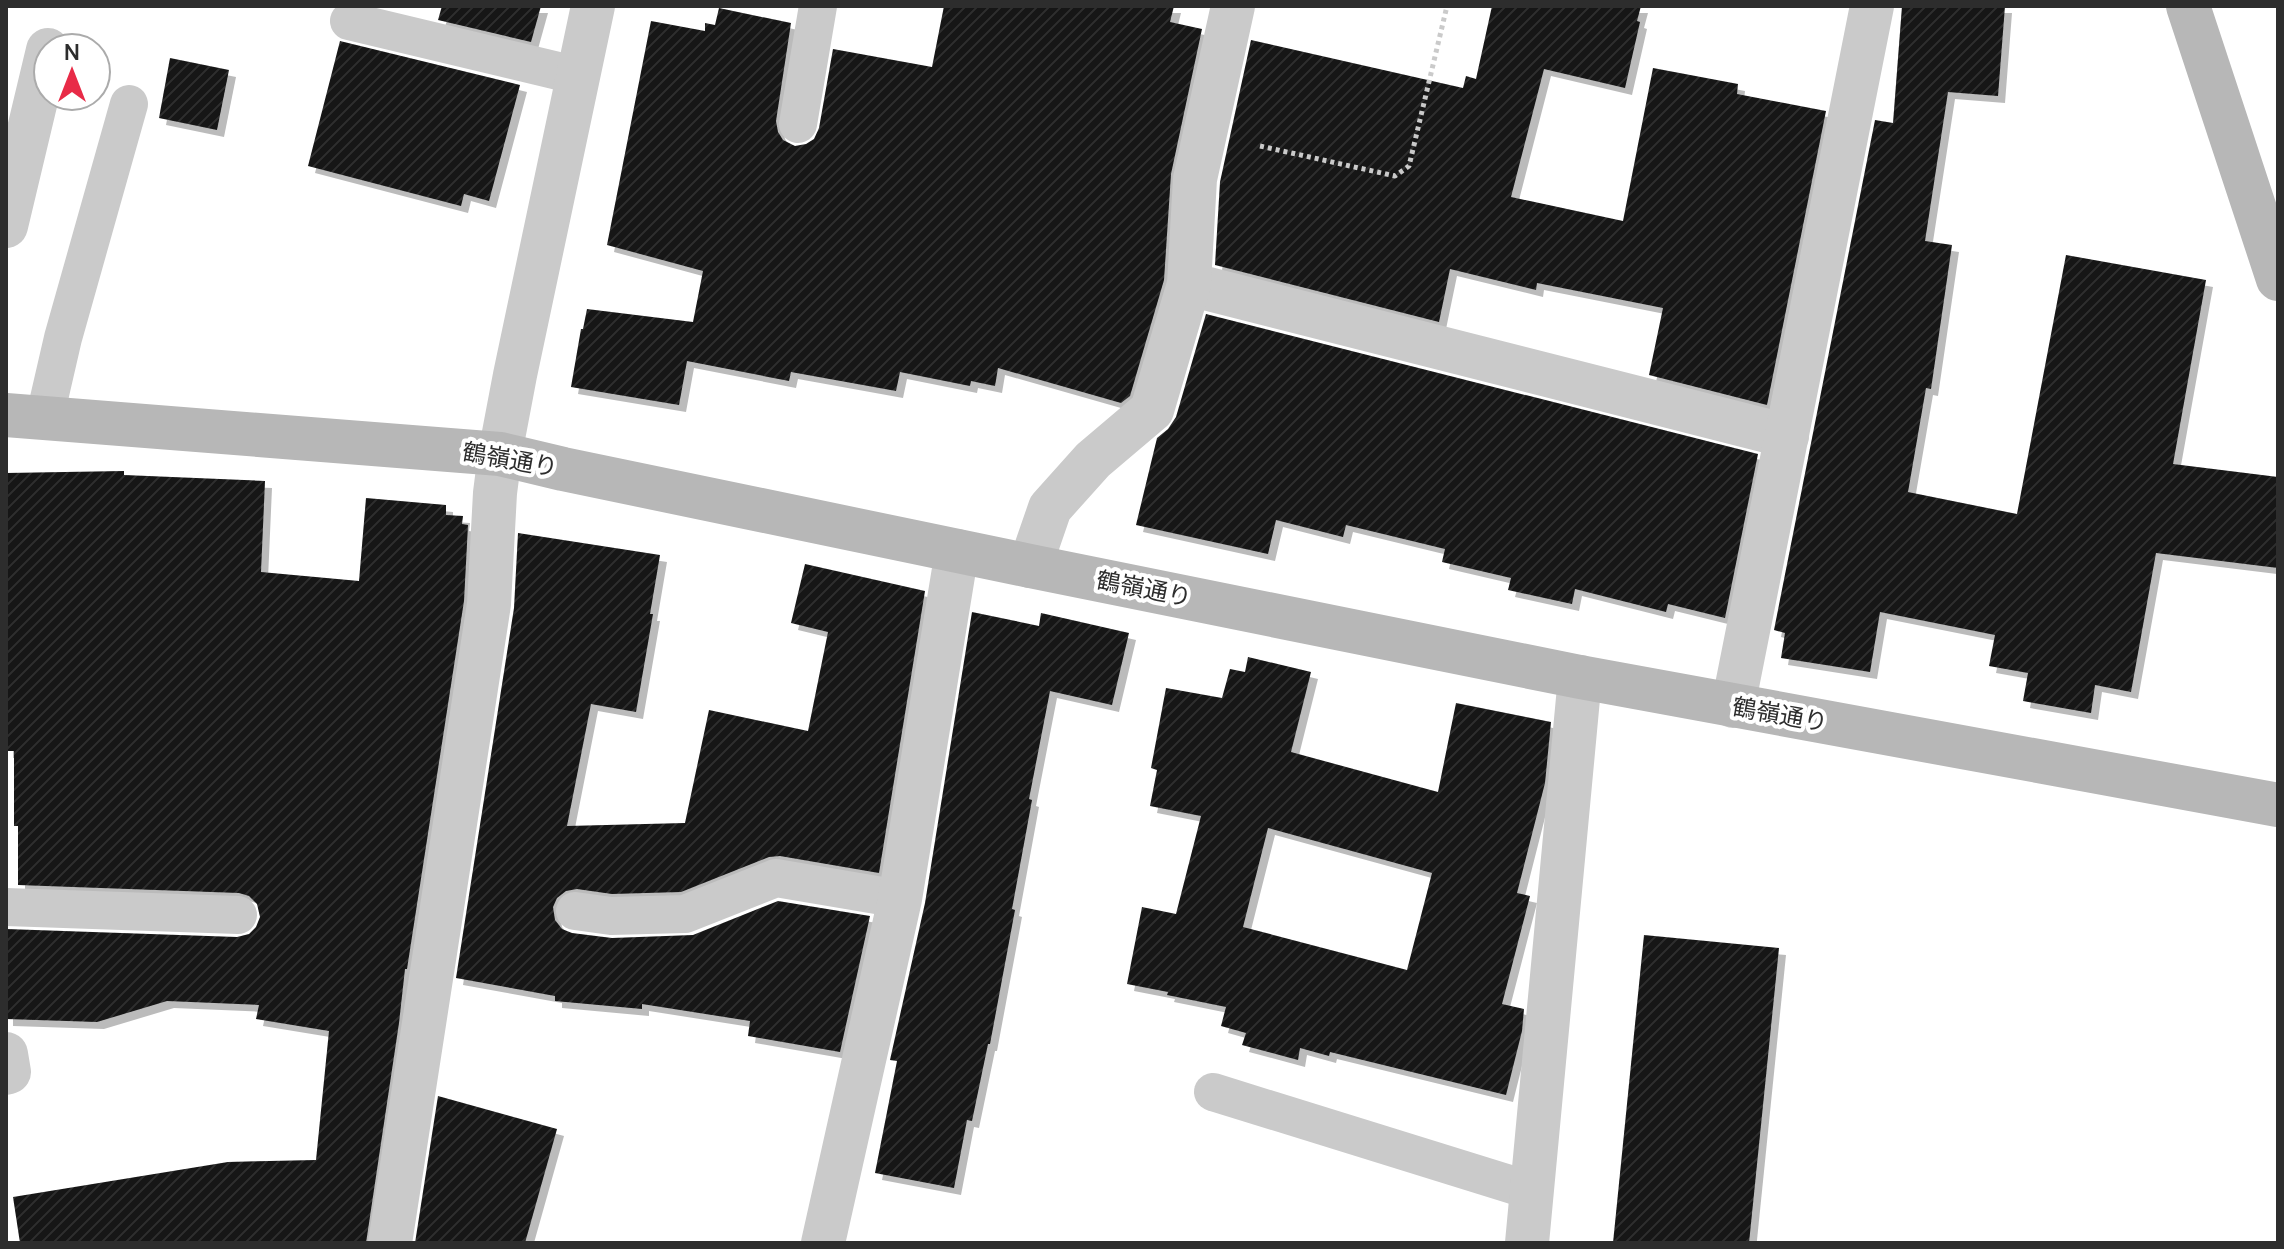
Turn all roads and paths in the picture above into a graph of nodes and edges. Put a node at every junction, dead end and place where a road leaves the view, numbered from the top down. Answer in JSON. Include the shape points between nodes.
{"nodes":[{"id":1,"x":593,"y":6,"type":"edge"},
{"id":2,"x":818,"y":6,"type":"edge"},
{"id":3,"x":1233,"y":6,"type":"edge"},
{"id":4,"x":1447,"y":6,"type":"edge"},
{"id":5,"x":1872,"y":6,"type":"edge"},
{"id":6,"x":2188,"y":6,"type":"edge"},
{"id":7,"x":349,"y":21,"type":"dead end"},
{"id":8,"x":579,"y":76,"type":"junction"},
{"id":9,"x":32,"y":82,"type":"edge"},
{"id":10,"x":129,"y":104,"type":"dead end"},
{"id":11,"x":20,"y":107,"type":"edge"},
{"id":12,"x":798,"y":124,"type":"dead end"},
{"id":13,"x":1203,"y":143,"type":"junction"},
{"id":14,"x":6,"y":226,"type":"edge"},
{"id":15,"x":2278,"y":279,"type":"edge"},
{"id":16,"x":1189,"y":284,"type":"junction"},
{"id":17,"x":26,"y":416,"type":"edge"},
{"id":18,"x":1787,"y":436,"type":"junction"},
{"id":19,"x":500,"y":454,"type":"junction"},
{"id":20,"x":957,"y":551,"type":"junction"},
{"id":21,"x":1030,"y":566,"type":"junction"},
{"id":22,"x":1580,"y":677,"type":"junction"},
{"id":23,"x":1733,"y":706,"type":"junction"},
{"id":24,"x":2278,"y":805,"type":"edge"},
{"id":25,"x":900,"y":899,"type":"junction"},
{"id":26,"x":6,"y":907,"type":"edge"},
{"id":27,"x":575,"y":911,"type":"dead end"},
{"id":28,"x":238,"y":915,"type":"dead end"},
{"id":29,"x":6,"y":1054,"type":"edge"},
{"id":30,"x":6,"y":1073,"type":"edge"},
{"id":31,"x":1213,"y":1092,"type":"dead end"},
{"id":32,"x":1532,"y":1191,"type":"junction"},
{"id":33,"x":390,"y":1243,"type":"edge"},
{"id":34,"x":823,"y":1243,"type":"edge"},
{"id":35,"x":1527,"y":1243,"type":"edge"}],
"edges":[{"from":1,"to":8,"type":"street"},
{"from":2,"to":12,"type":"lane"},
{"from":3,"to":13,"type":"street"},
{"from":4,"to":13,"type":"path","via":[[1409,166],[1395,176],[1260,146]]},
{"from":5,"to":18,"type":"street"},
{"from":6,"to":15,"type":"street"},
{"from":7,"to":8,"type":"lane"},
{"from":8,"to":19,"type":"street"},
{"from":9,"to":11,"type":"street"},
{"from":10,"to":17,"type":"lane","via":[[63,338]]},
{"from":11,"to":14,"type":"street"},
{"from":13,"to":16,"type":"street","via":[[1195,179]]},
{"from":16,"to":18,"type":"street"},
{"from":16,"to":21,"type":"street","via":[[1152,410],[1093,460],[1050,508]]},
{"from":17,"to":19,"type":"street","name":"鶴嶺通り"},
{"from":18,"to":23,"type":"street"},
{"from":19,"to":20,"type":"street","name":"鶴嶺通り"},
{"from":19,"to":33,"type":"street","via":[[489,604]]},
{"from":20,"to":21,"type":"street","name":"鶴嶺通り"},
{"from":20,"to":25,"type":"street"},
{"from":21,"to":22,"type":"street","name":"鶴嶺通り"},
{"from":22,"to":23,"type":"street","name":"鶴嶺通り"},
{"from":22,"to":32,"type":"street"},
{"from":23,"to":24,"type":"street","name":"鶴嶺通り"},
{"from":25,"to":27,"type":"lane","via":[[776,878],[685,914],[611,916]]},
{"from":25,"to":34,"type":"street"},
{"from":26,"to":28,"type":"lane"},
{"from":29,"to":30,"type":"street"},
{"from":31,"to":32,"type":"lane"},
{"from":32,"to":35,"type":"street"}]}
